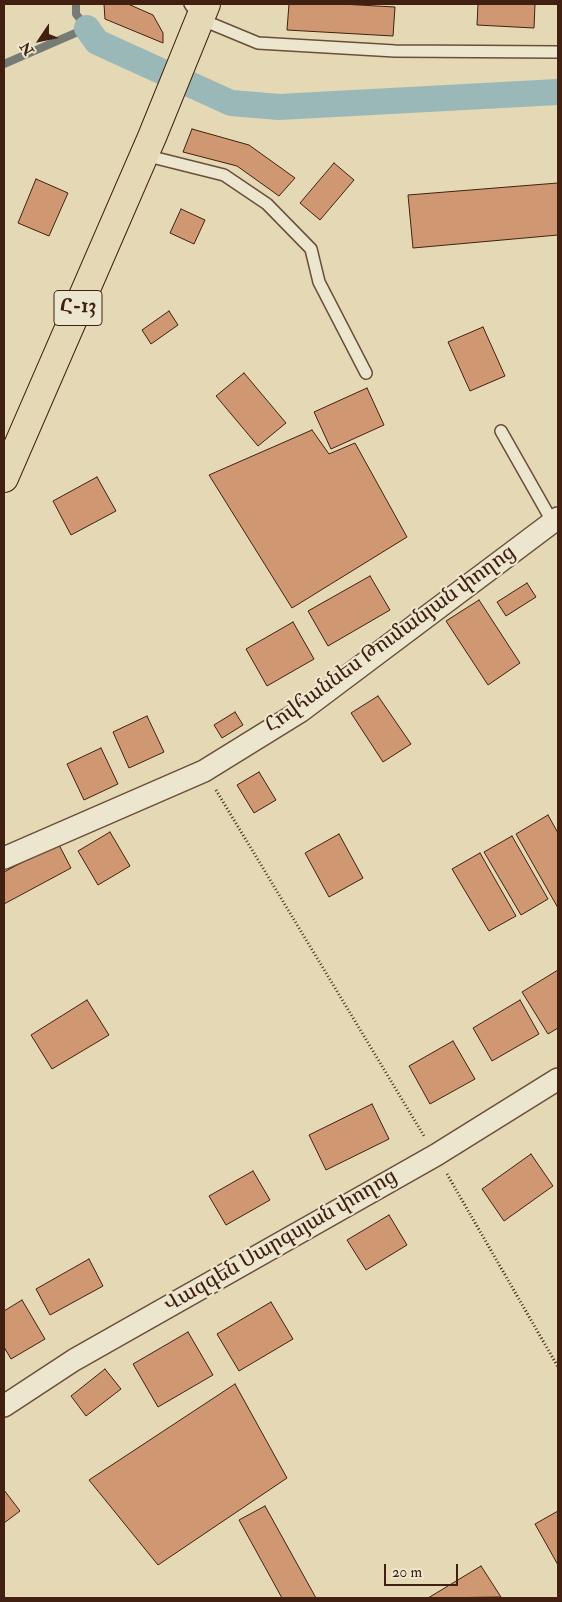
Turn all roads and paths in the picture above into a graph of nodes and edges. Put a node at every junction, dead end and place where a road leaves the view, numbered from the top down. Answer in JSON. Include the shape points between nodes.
{"nodes":[{"id":1,"x":199,"y":9,"type":"edge"},
{"id":2,"x":558,"y":52,"type":"edge"},
{"id":3,"x":148,"y":146,"type":"junction"},
{"id":4,"x":366,"y":373,"type":"dead end"},
{"id":5,"x":501,"y":431,"type":"dead end"},
{"id":6,"x":4,"y":478,"type":"edge"},
{"id":7,"x":555,"y":520,"type":"edge"},
{"id":8,"x":204,"y":770,"type":"junction"},
{"id":9,"x":4,"y":858,"type":"edge"},
{"id":10,"x":558,"y":1079,"type":"edge"},
{"id":11,"x":436,"y":1154,"type":"junction"},
{"id":12,"x":558,"y":1367,"type":"edge"},
{"id":13,"x":4,"y":1406,"type":"edge"}],
"edges":[{"from":1,"to":2,"type":"lane","via":[[258,43],[395,51]]},
{"from":1,"to":3,"type":"main road","number":"Հ-13","via":[[189,45]]},
{"from":3,"to":4,"type":"lane","via":[[224,175],[267,204],[311,249],[319,282]]},
{"from":3,"to":6,"type":"main road","number":"Հ-13"},
{"from":5,"to":7,"type":"lane"},
{"from":7,"to":8,"type":"street","name":"Հովհաննես Թումանյան փողոց","via":[[301,711]]},
{"from":8,"to":9,"type":"street","name":"Հովհաննես Թումանյան փողոց"},
{"from":8,"to":11,"type":"path"},
{"from":10,"to":11,"type":"street","name":"Վազգեն Սարգսյան փողոց"},
{"from":11,"to":12,"type":"path"},
{"from":11,"to":13,"type":"street","name":"Վազգեն Սարգսյան փողոց","via":[[74,1360]]}]}
